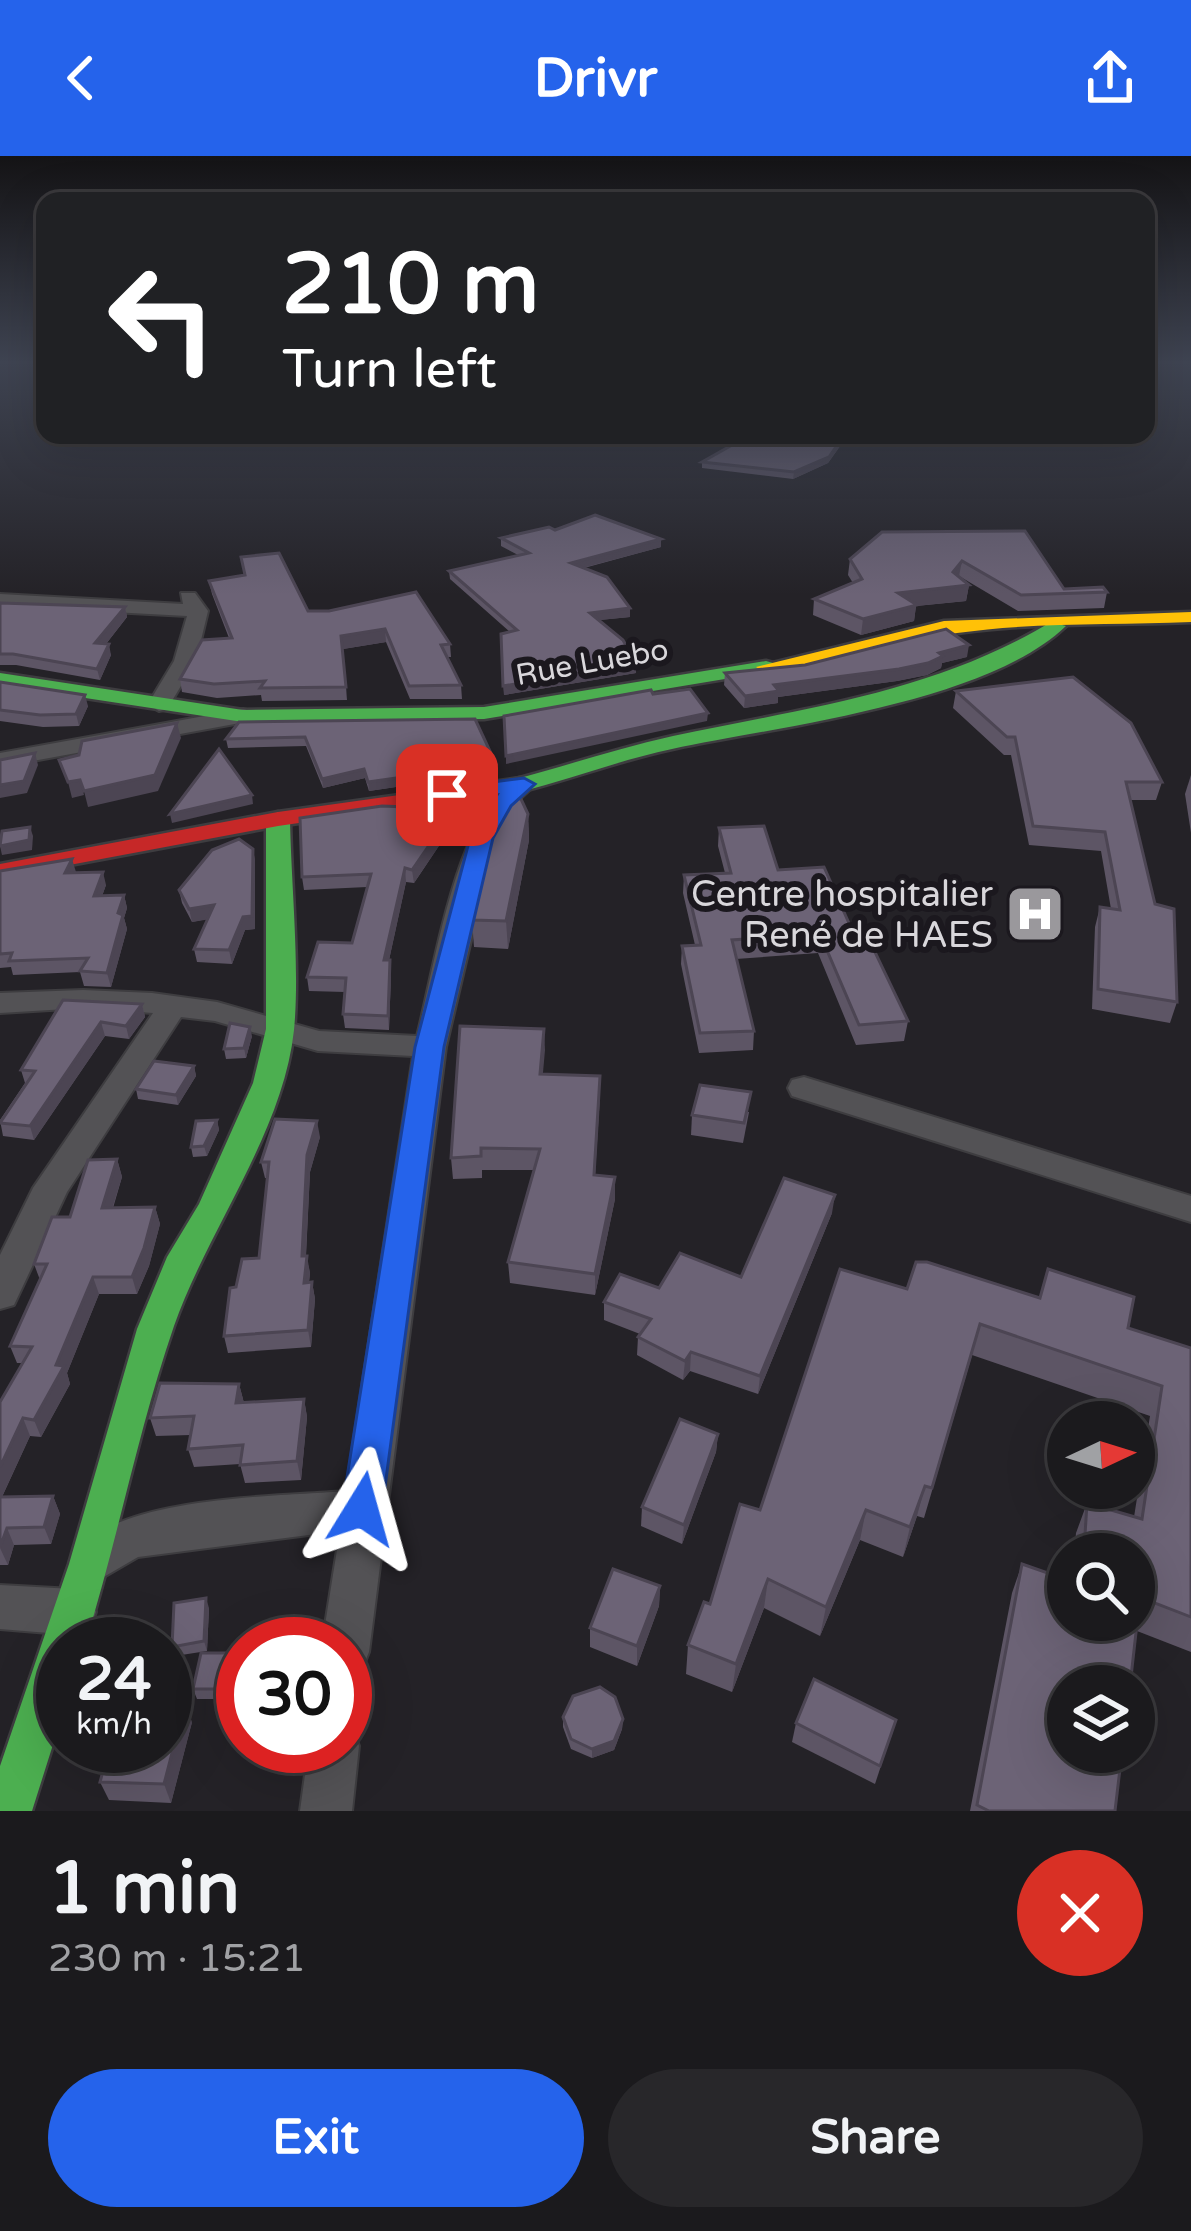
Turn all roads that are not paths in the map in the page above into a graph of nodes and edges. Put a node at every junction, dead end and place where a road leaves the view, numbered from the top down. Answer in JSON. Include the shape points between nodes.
{"nodes":[{"id":1,"x":0,"y":600,"type":"edge"},
{"id":2,"x":1191,"y":617,"type":"edge"},
{"id":3,"x":1057,"y":626,"type":"junction"},
{"id":4,"x":0,"y":679,"type":"edge"},
{"id":5,"x":158,"y":704,"type":"junction"},
{"id":6,"x":243,"y":716,"type":"junction"},
{"id":7,"x":0,"y":760,"type":"edge"},
{"id":8,"x":524,"y":784,"type":"junction"},
{"id":9,"x":278,"y":819,"type":"junction"},
{"id":10,"x":0,"y":871,"type":"edge"},
{"id":11,"x":280,"y":990,"type":"junction"},
{"id":12,"x":0,"y":1003,"type":"edge"},
{"id":13,"x":172,"y":1007,"type":"junction"},
{"id":14,"x":217,"y":1012,"type":"junction"},
{"id":15,"x":280,"y":1029,"type":"junction"},
{"id":16,"x":430,"y":1047,"type":"junction"},
{"id":17,"x":804,"y":1088,"type":"dead end"},
{"id":18,"x":1191,"y":1208,"type":"edge"},
{"id":19,"x":0,"y":1294,"type":"edge"},
{"id":20,"x":362,"y":1509,"type":"junction"},
{"id":21,"x":90,"y":1564,"type":"junction"},
{"id":22,"x":0,"y":1607,"type":"edge"},
{"id":23,"x":73,"y":1612,"type":"junction"},
{"id":24,"x":349,"y":1617,"type":"edge"},
{"id":25,"x":331,"y":1773,"type":"edge"},
{"id":26,"x":8,"y":1811,"type":"edge"},
{"id":27,"x":326,"y":1811,"type":"edge"}],
"edges":[{"from":1,"to":5,"type":"street","via":[[192,602],[184,661]]},
{"from":2,"to":3,"type":"street","name":"Rue Luebo"},
{"from":3,"to":6,"type":"street","name":"Rue Luebo","via":[[944,627],[802,664],[484,712]]},
{"from":3,"to":8,"type":"street","via":[[950,682],[597,759]]},
{"from":4,"to":5,"type":"street","name":"Rue Luebo"},
{"from":5,"to":6,"type":"street","name":"Rue Luebo"},
{"from":6,"to":7,"type":"street"},
{"from":8,"to":9,"type":"street"},
{"from":8,"to":16,"type":"street","via":[[502,802],[482,838]]},
{"from":9,"to":10,"type":"street"},
{"from":9,"to":11,"type":"street"},
{"from":11,"to":14,"type":"street"},
{"from":11,"to":15,"type":"street"},
{"from":12,"to":13,"type":"street","via":[[111,999]]},
{"from":13,"to":14,"type":"street"},
{"from":13,"to":19,"type":"street","via":[[51,1188]]},
{"from":14,"to":15,"type":"street"},
{"from":15,"to":16,"type":"street","via":[[318,1041]]},
{"from":15,"to":21,"type":"street","via":[[250,1132],[155,1329]]},
{"from":16,"to":20,"type":"street"},
{"from":17,"to":18,"type":"street"},
{"from":20,"to":21,"type":"street","via":[[128,1538]]},
{"from":20,"to":24,"type":"street"},
{"from":21,"to":23,"type":"street"},
{"from":22,"to":23,"type":"street"},
{"from":23,"to":26,"type":"street"},
{"from":25,"to":27,"type":"street"}]}
